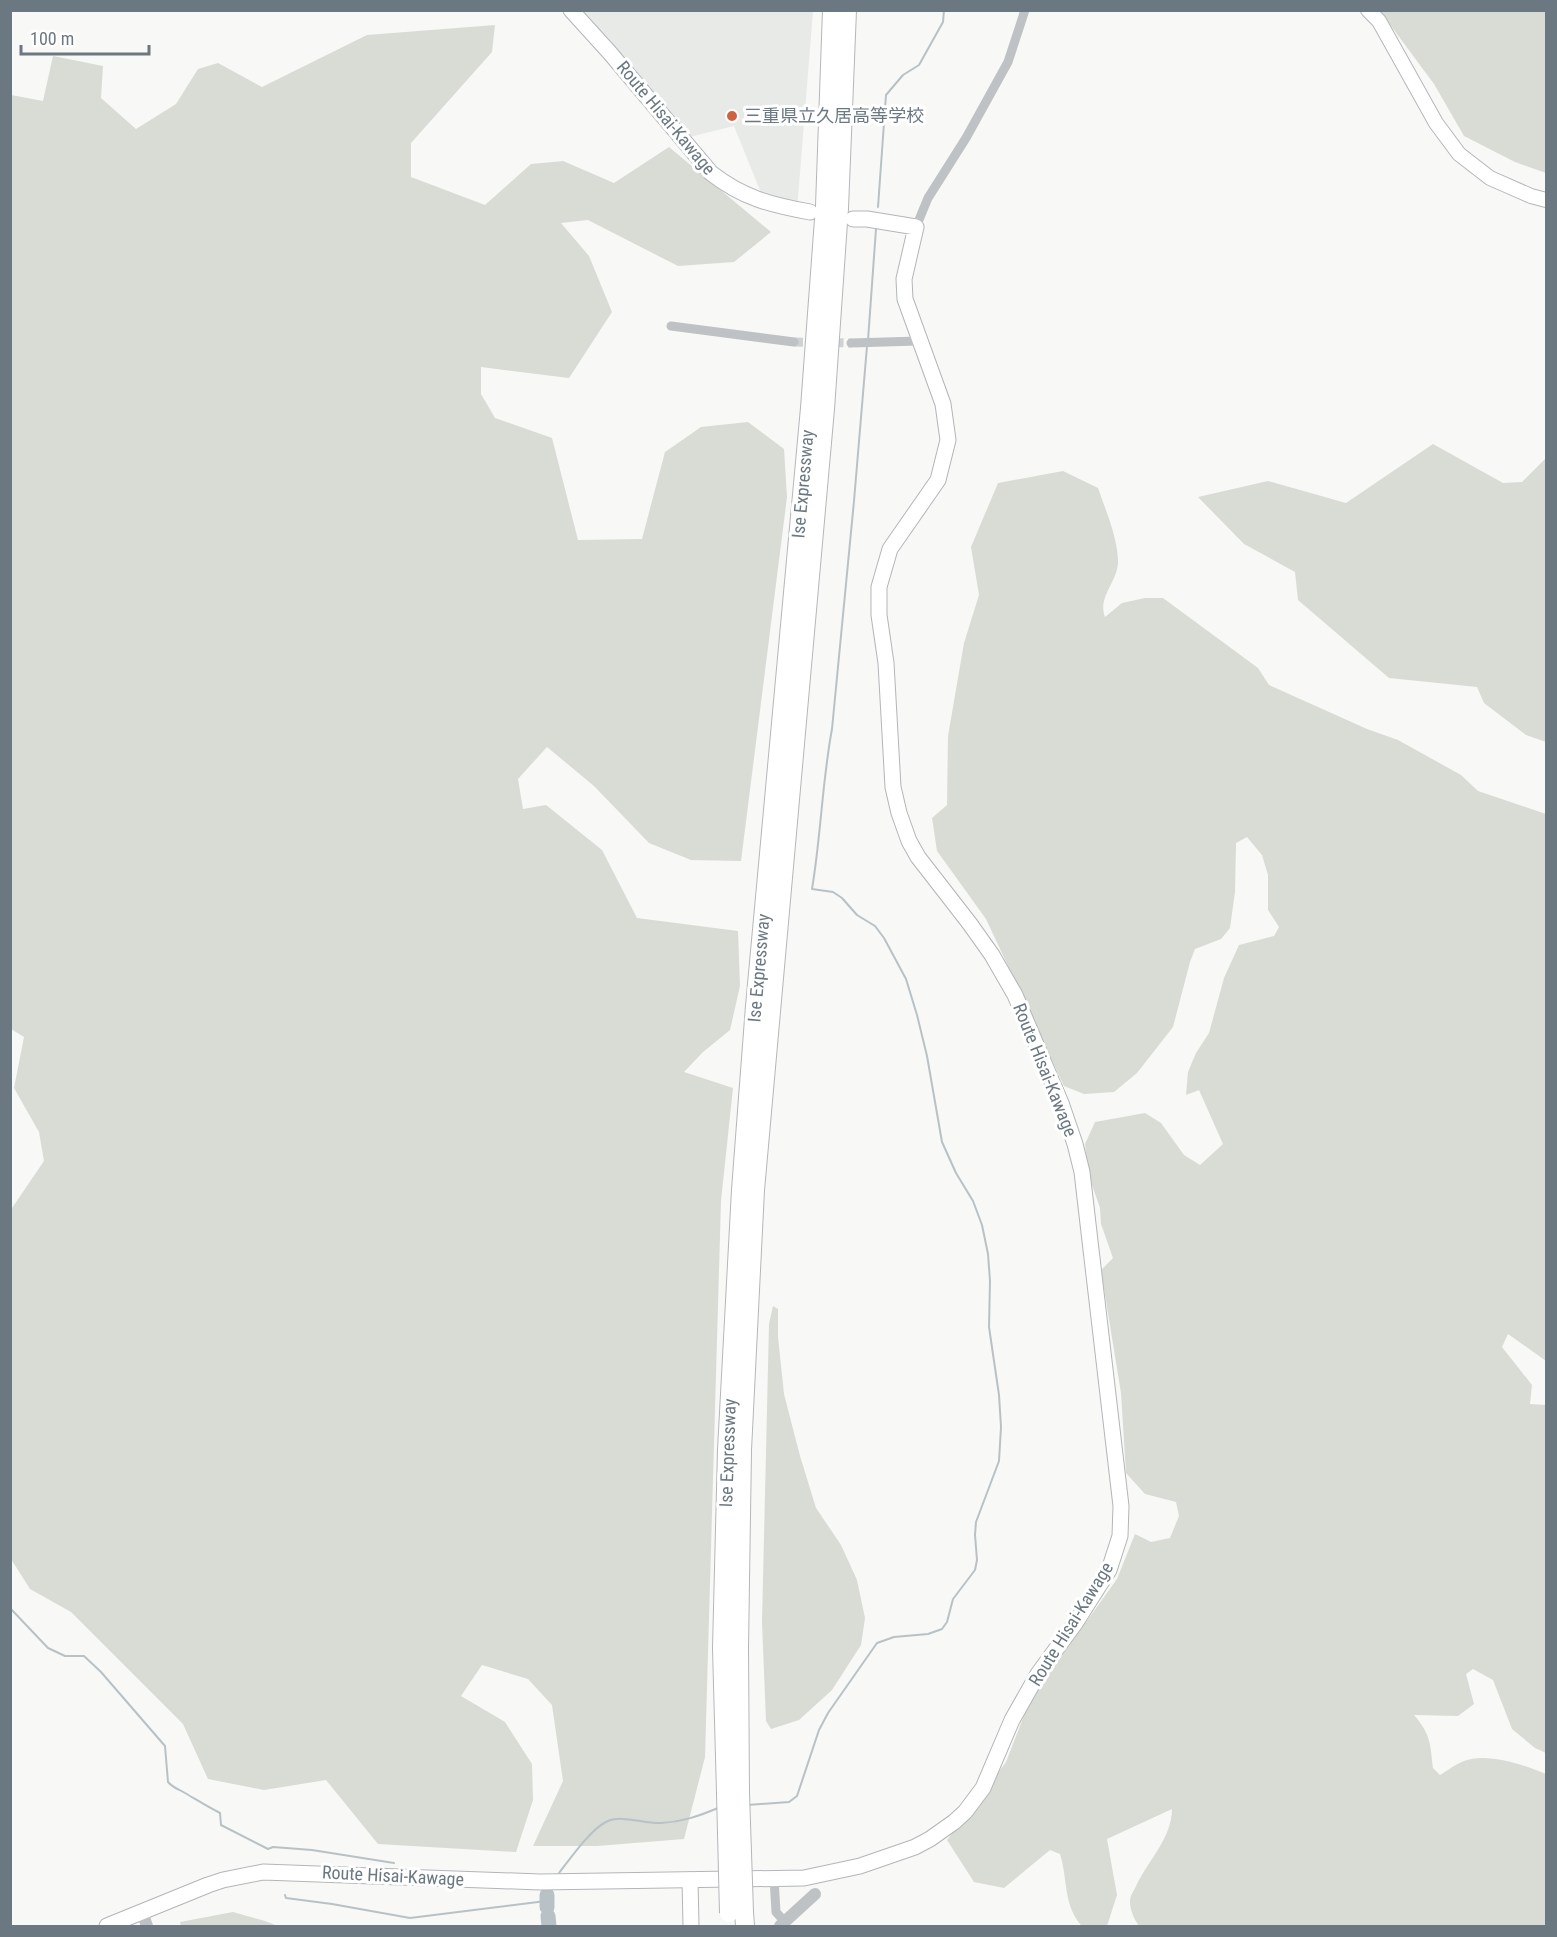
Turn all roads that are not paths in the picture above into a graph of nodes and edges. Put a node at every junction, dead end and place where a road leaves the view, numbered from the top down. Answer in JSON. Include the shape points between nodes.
{"nodes":[{"id":1,"x":571,"y":10,"type":"edge"},
{"id":2,"x":832,"y":10,"type":"edge"},
{"id":3,"x":847,"y":10,"type":"edge"},
{"id":4,"x":1025,"y":10,"type":"edge"},
{"id":5,"x":1368,"y":10,"type":"edge"},
{"id":6,"x":1546,"y":200,"type":"edge"},
{"id":7,"x":810,"y":212,"type":"dead end"},
{"id":8,"x":853,"y":219,"type":"dead end"},
{"id":9,"x":916,"y":227,"type":"junction"},
{"id":10,"x":671,"y":326,"type":"dead end"},
{"id":11,"x":919,"y":341,"type":"junction"},
{"id":12,"x":794,"y":342,"type":"tunnel mouth"},
{"id":13,"x":851,"y":343,"type":"tunnel mouth"},
{"id":14,"x":733,"y":1793,"type":"junction"},
{"id":15,"x":774,"y":1878,"type":"junction"},
{"id":16,"x":690,"y":1880,"type":"junction"},
{"id":17,"x":815,"y":1894,"type":"dead end"},
{"id":18,"x":144,"y":1919,"type":"edge"},
{"id":19,"x":737,"y":1920,"type":"edge"},
{"id":20,"x":782,"y":1924,"type":"edge"},
{"id":21,"x":107,"y":1926,"type":"edge"},
{"id":22,"x":691,"y":1926,"type":"edge"}],
"edges":[{"from":1,"to":7,"type":"main road","name":"Route Hisai-Kawage","via":[[711,173],[746,196]]},
{"from":2,"to":14,"type":"highway","name":"Ise Expressway","via":[[825,206],[810,408],[740,1202],[726,1473],[722,1648]]},
{"from":3,"to":14,"type":"highway","name":"Ise Expressway","via":[[825,409],[755,1190],[742,1450]]},
{"from":4,"to":9,"type":"street","via":[[1008,62],[928,198]]},
{"from":5,"to":6,"type":"main road","via":[[1379,21],[1436,123],[1458,154],[1491,178]]},
{"from":8,"to":9,"type":"main road"},
{"from":9,"to":11,"type":"main road","name":"Route Hisai-Kawage","via":[[904,279],[904,299]]},
{"from":10,"to":12,"type":"street"},
{"from":11,"to":13,"type":"street"},
{"from":11,"to":15,"type":"main road","name":"Route Hisai-Kawage","via":[[943,404],[948,440],[938,480],[890,549],[879,587],[893,787],[898,813],[918,857],[992,955],[1015,995],[1062,1103],[1075,1144],[1082,1172],[1116,1456],[1120,1536],[1109,1570],[1038,1674],[1012,1720],[983,1788],[965,1812],[930,1839],[896,1854],[835,1872]]},
{"from":14,"to":19,"type":"highway","name":"Ise Expressway","bridge":true},
{"from":15,"to":16,"type":"main road","name":"Route Hisai-Kawage"},
{"from":15,"to":20,"type":"street","via":[[776,1912]]},
{"from":16,"to":18,"type":"main road","name":"Route Hisai-Kawage","via":[[540,1882],[263,1872],[223,1880]]},
{"from":16,"to":22,"type":"main road"},
{"from":17,"to":20,"type":"street"},
{"from":18,"to":21,"type":"main road","name":"Route Hisai-Kawage"}]}
